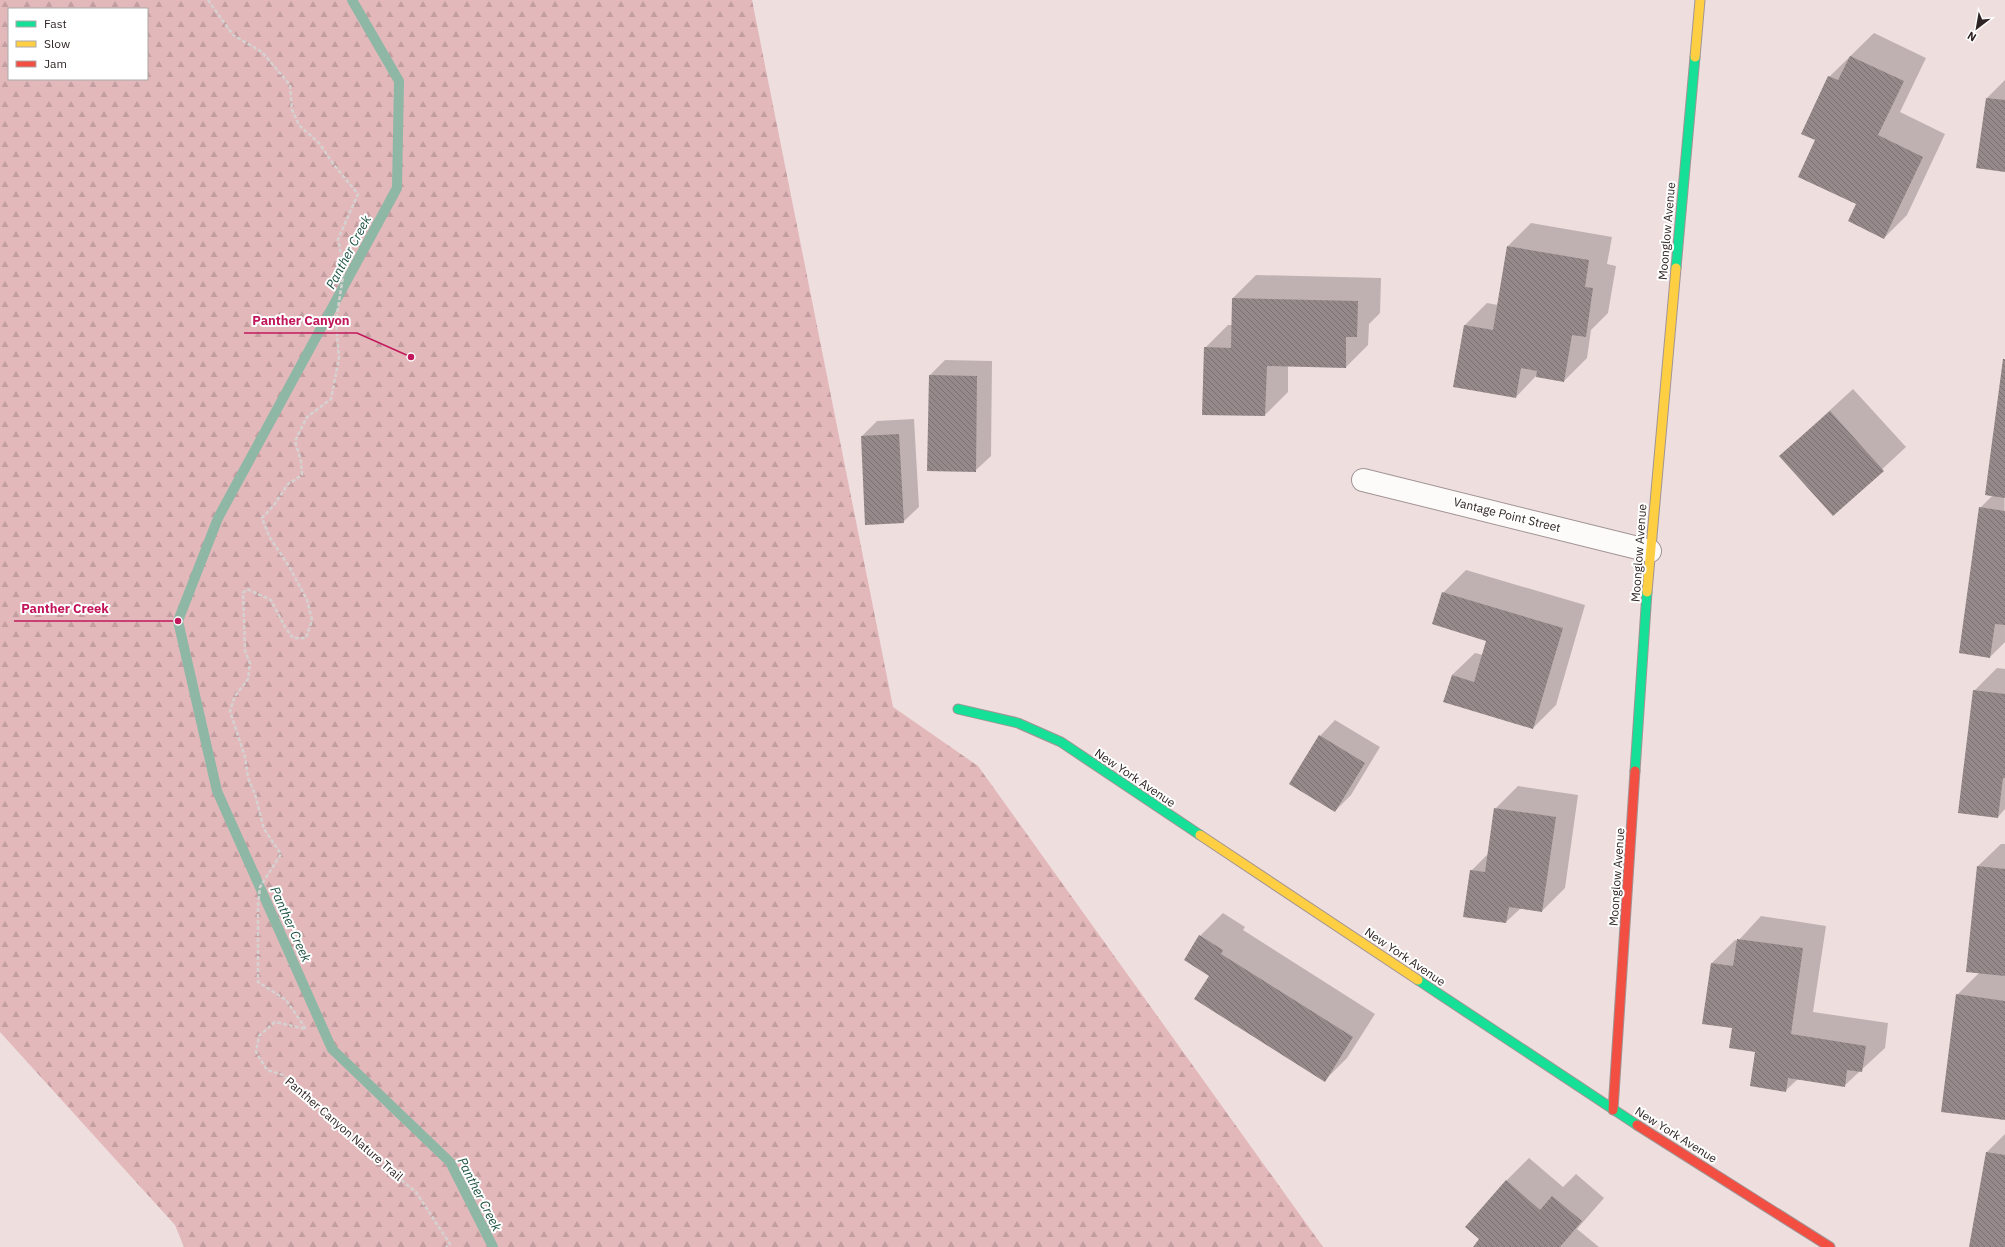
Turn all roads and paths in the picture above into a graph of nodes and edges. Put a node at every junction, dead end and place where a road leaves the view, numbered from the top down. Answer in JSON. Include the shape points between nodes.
{"nodes":[{"id":1,"x":208,"y":0,"type":"edge"},
{"id":2,"x":1700,"y":0,"type":"edge"},
{"id":3,"x":1363,"y":480,"type":"dead end"},
{"id":4,"x":1650,"y":551,"type":"junction"},
{"id":5,"x":958,"y":709,"type":"dead end"},
{"id":6,"x":1614,"y":1110,"type":"junction"},
{"id":7,"x":446,"y":1247,"type":"edge"},
{"id":8,"x":1830,"y":1247,"type":"edge"}],
"edges":[{"from":1,"to":7,"type":"path","name":"Panther Canyon Nature Trail","via":[[233,35],[262,52],[290,85],[292,110],[299,125],[319,143],[358,194],[338,239],[344,270],[336,321],[339,358],[331,399],[307,417],[295,441],[302,461],[302,475],[288,484],[262,518],[269,536],[307,600],[312,620],[306,638],[293,638],[271,600],[247,589],[243,593],[245,651],[250,663],[248,679],[234,696],[230,711],[264,829],[281,854],[260,887],[258,982],[286,1000],[306,1029],[275,1022],[259,1036],[256,1052],[267,1070],[283,1075],[367,1152],[416,1192],[450,1244]]},
{"from":2,"to":4,"type":"street","name":"Moonglow Avenue"},
{"from":3,"to":4,"type":"street","name":"Vantage Point Street"},
{"from":4,"to":6,"type":"street","name":"Moonglow Avenue"},
{"from":5,"to":6,"type":"street","name":"New York Avenue","via":[[1018,723],[1061,742]]},
{"from":6,"to":8,"type":"street","name":"New York Avenue"}]}
